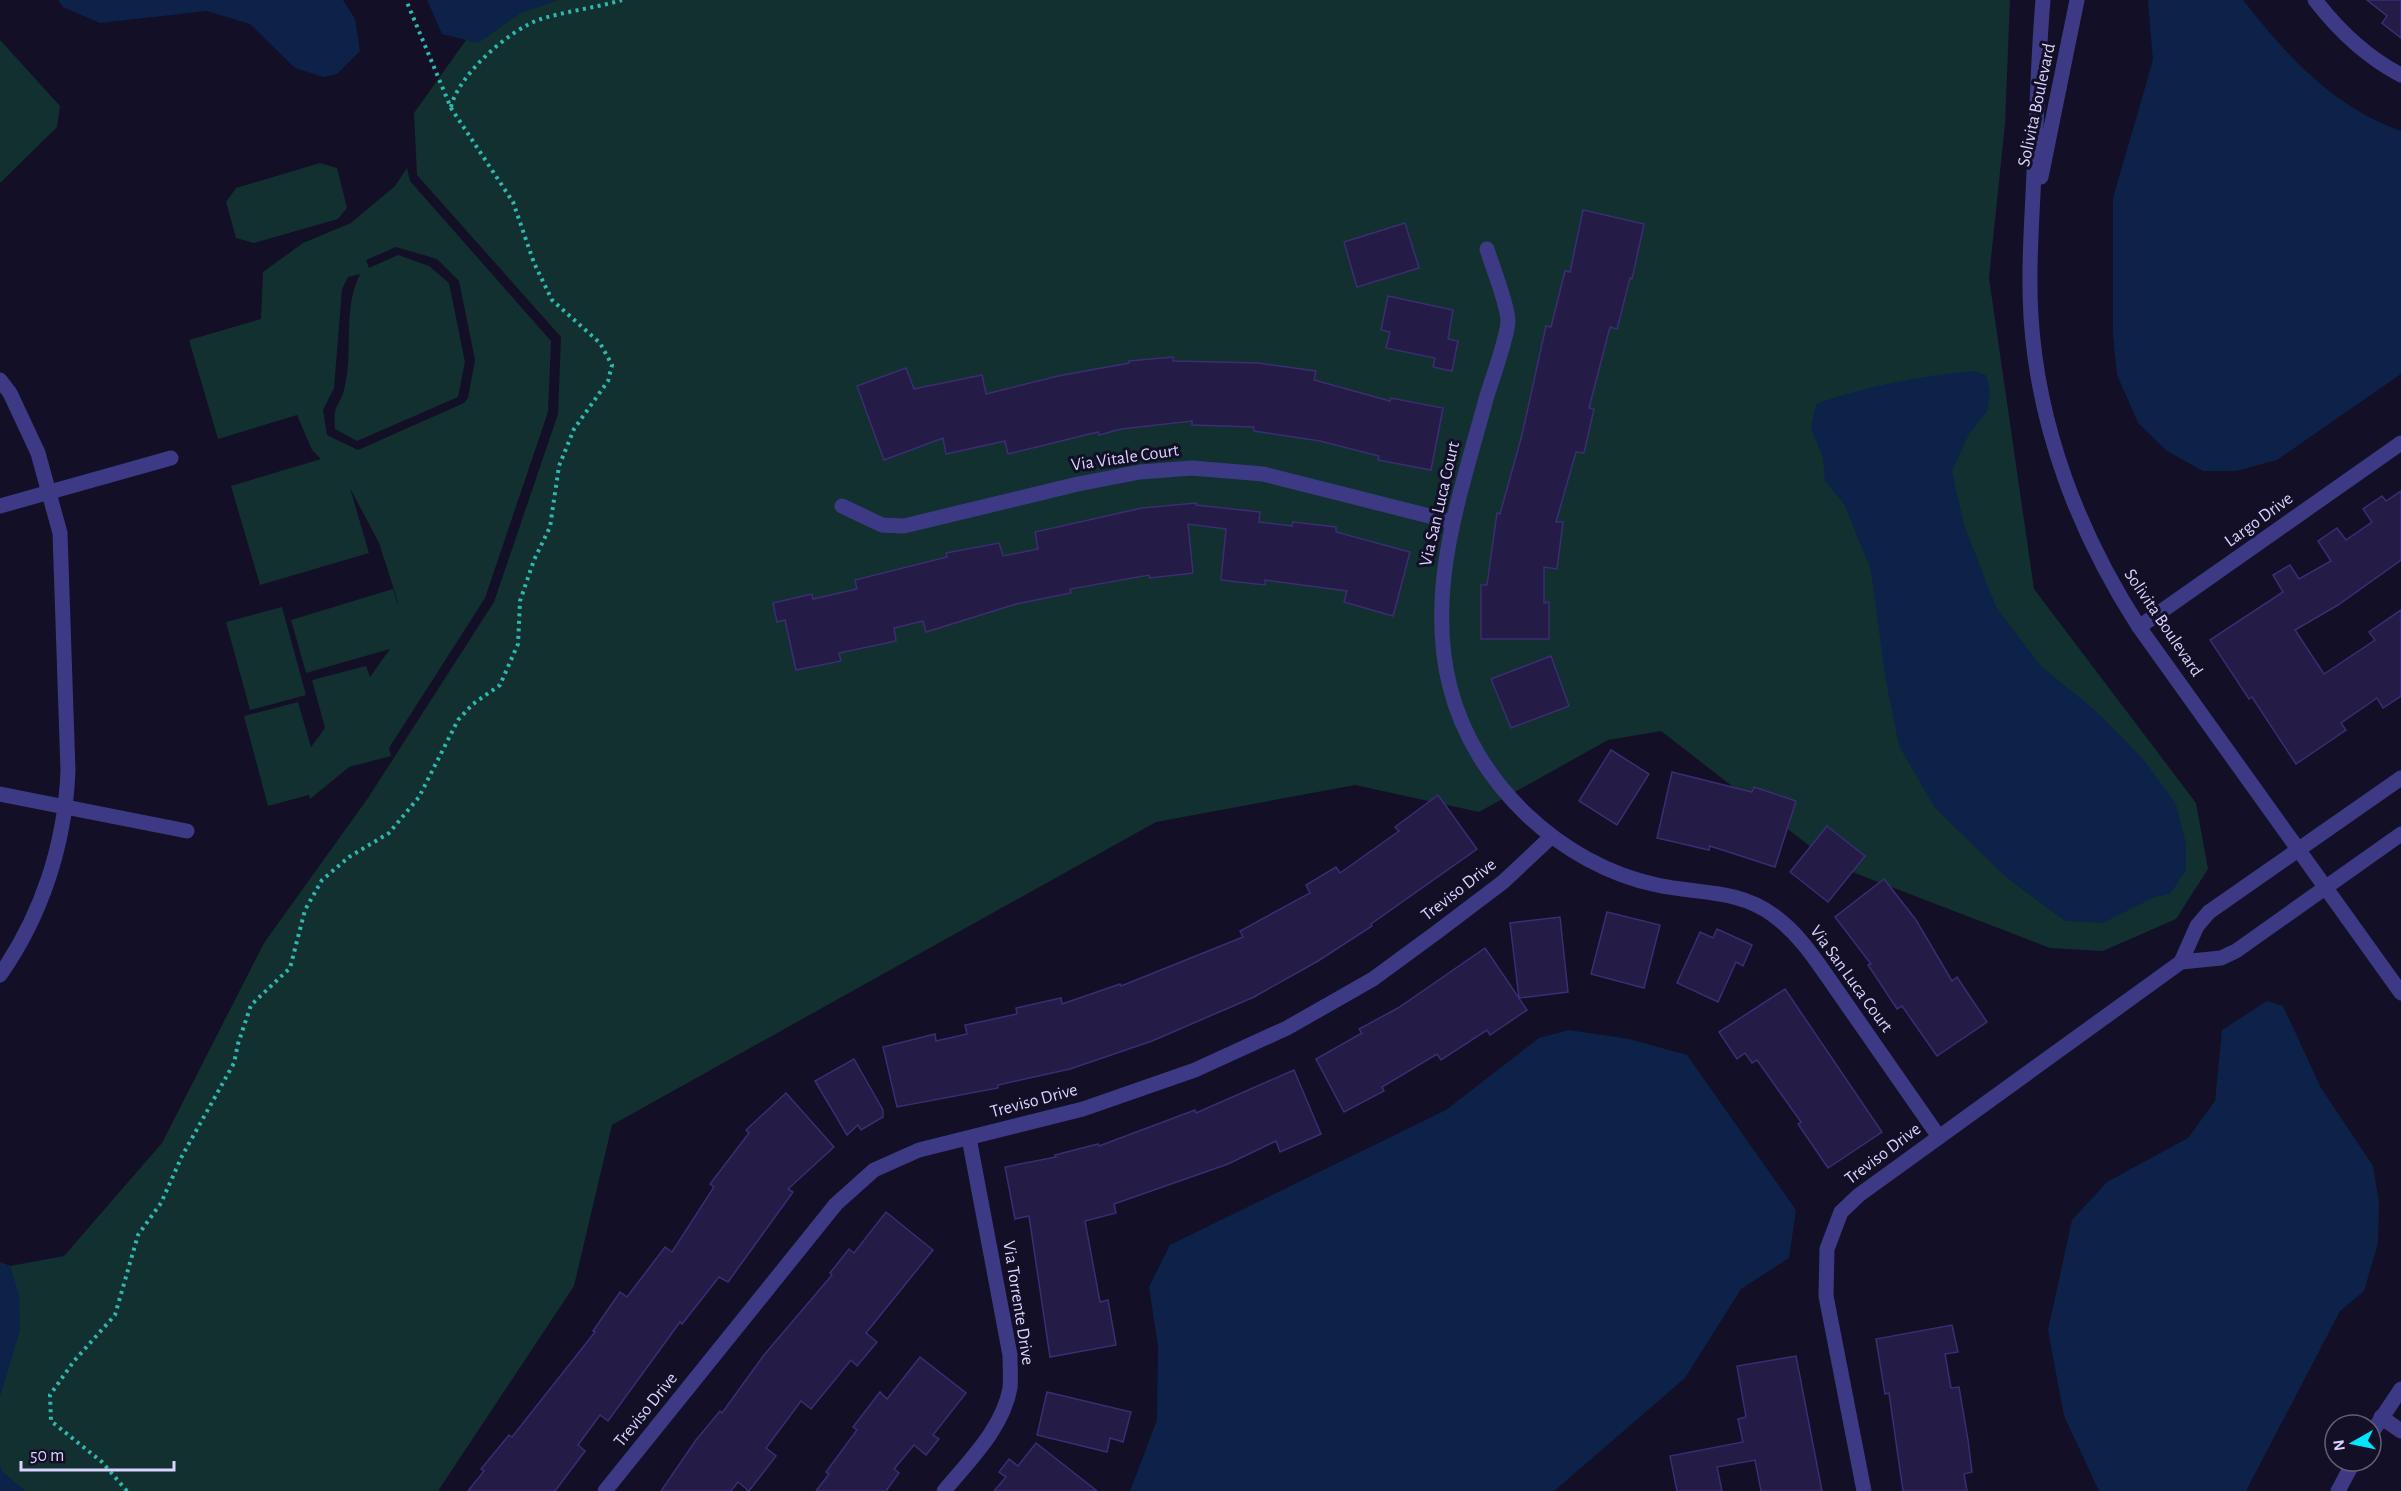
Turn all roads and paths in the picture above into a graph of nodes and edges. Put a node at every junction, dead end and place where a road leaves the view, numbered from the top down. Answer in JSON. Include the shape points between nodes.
{"nodes":[{"id":1,"x":406,"y":0,"type":"edge"},
{"id":2,"x":622,"y":0,"type":"edge"},
{"id":3,"x":2043,"y":0,"type":"edge"},
{"id":4,"x":2077,"y":0,"type":"edge"},
{"id":5,"x":2315,"y":0,"type":"edge"},
{"id":6,"x":2401,"y":75,"type":"edge"},
{"id":7,"x":451,"y":108,"type":"junction"},
{"id":8,"x":2032,"y":218,"type":"junction"},
{"id":9,"x":1487,"y":249,"type":"dead end"},
{"id":10,"x":0,"y":380,"type":"edge"},
{"id":11,"x":2401,"y":443,"type":"edge"},
{"id":12,"x":171,"y":458,"type":"dead end"},
{"id":13,"x":49,"y":492,"type":"junction"},
{"id":14,"x":0,"y":506,"type":"edge"},
{"id":15,"x":842,"y":506,"type":"dead end"},
{"id":16,"x":1453,"y":522,"type":"junction"},
{"id":17,"x":2139,"y":627,"type":"junction"},
{"id":18,"x":2401,"y":778,"type":"edge"},
{"id":19,"x":0,"y":794,"type":"edge"},
{"id":20,"x":66,"y":808,"type":"junction"},
{"id":21,"x":188,"y":831,"type":"dead end"},
{"id":22,"x":2401,"y":834,"type":"edge"},
{"id":23,"x":1551,"y":837,"type":"junction"},
{"id":24,"x":2298,"y":851,"type":"junction"},
{"id":25,"x":2326,"y":888,"type":"junction"},
{"id":26,"x":2181,"y":962,"type":"junction"},
{"id":27,"x":0,"y":975,"type":"edge"},
{"id":28,"x":2401,"y":993,"type":"edge"},
{"id":29,"x":1939,"y":1137,"type":"junction"},
{"id":30,"x":969,"y":1138,"type":"junction"},
{"id":31,"x":2401,"y":1389,"type":"edge"},
{"id":32,"x":2383,"y":1414,"type":"edge"},
{"id":33,"x":2383,"y":1418,"type":"edge"},
{"id":34,"x":2401,"y":1431,"type":"edge"},
{"id":35,"x":2348,"y":1473,"type":"edge"},
{"id":36,"x":127,"y":1491,"type":"edge"},
{"id":37,"x":605,"y":1491,"type":"edge"},
{"id":38,"x":944,"y":1491,"type":"edge"},
{"id":39,"x":1864,"y":1491,"type":"edge"},
{"id":40,"x":2338,"y":1491,"type":"edge"}],
"edges":[{"from":1,"to":7,"type":"path"},
{"from":2,"to":7,"type":"path","via":[[540,20],[520,30],[496,47],[467,77],[454,94]]},
{"from":3,"to":8,"type":"street","name":"Solivita Boulevard"},
{"from":4,"to":8,"type":"street","name":"Solivita Boulevard"},
{"from":5,"to":6,"type":"street","via":[[2354,43]]},
{"from":7,"to":36,"type":"path","via":[[513,202],[534,263],[552,300],[600,343],[612,365],[608,381],[574,429],[560,466],[550,527],[520,601],[518,644],[500,685],[472,704],[458,720],[419,797],[389,833],[349,857],[322,880],[305,910],[290,968],[251,1005],[234,1063],[182,1156],[161,1203],[138,1235],[115,1315],[74,1360],[50,1395],[51,1421],[102,1462]]},
{"from":8,"to":17,"type":"street","name":"Solivita Boulevard","via":[[2031,319],[2037,369],[2055,448],[2084,528]]},
{"from":9,"to":16,"type":"street","name":"Via San Luca Court","via":[[1508,321]]},
{"from":10,"to":13,"type":"street","via":[[38,453]]},
{"from":11,"to":17,"type":"street","name":"Largo Drive"},
{"from":12,"to":13,"type":"street"},
{"from":13,"to":14,"type":"street"},
{"from":13,"to":20,"type":"street","via":[[60,533],[66,658]]},
{"from":15,"to":16,"type":"street","name":"Via Vitale Court","via":[[882,525],[904,526],[1078,484],[1140,472],[1192,468],[1263,474]]},
{"from":16,"to":23,"type":"street","name":"Via San Luca Court","via":[[1440,611],[1450,689],[1464,726],[1498,783]]},
{"from":17,"to":24,"type":"street","name":"Solivita Boulevard"},
{"from":18,"to":24,"type":"street","name":"Treviso Drive"},
{"from":19,"to":20,"type":"street"},
{"from":20,"to":21,"type":"street"},
{"from":20,"to":27,"type":"street","via":[[54,867],[17,951]]},
{"from":22,"to":25,"type":"street","name":"Treviso Drive"},
{"from":23,"to":29,"type":"street","name":"Via San Luca Court","via":[[1629,877],[1658,886],[1731,895],[1772,914],[1810,953]]},
{"from":23,"to":30,"type":"street","name":"Treviso Drive","via":[[1503,882],[1437,932],[1372,979],[1287,1028],[1195,1070],[1083,1109]]},
{"from":24,"to":25,"type":"street","name":"Solivita Boulevard"},
{"from":24,"to":26,"type":"street","name":"Treviso Drive","via":[[2202,919]]},
{"from":25,"to":26,"type":"street","name":"Treviso Drive","via":[[2229,956]]},
{"from":25,"to":28,"type":"street","name":"Solivita Boulevard"},
{"from":26,"to":29,"type":"street","name":"Treviso Drive"},
{"from":29,"to":39,"type":"street","name":"Treviso Drive","via":[[1841,1212],[1827,1249],[1826,1296]]},
{"from":30,"to":37,"type":"street","name":"Treviso Drive","via":[[919,1150],[874,1170],[836,1204]]},
{"from":30,"to":38,"type":"street","name":"Via Torrente Drive","via":[[1010,1355],[1010,1388],[1000,1416],[984,1442]]},
{"from":31,"to":32,"type":"street"},
{"from":33,"to":34,"type":"street"},
{"from":35,"to":40,"type":"street"}]}
